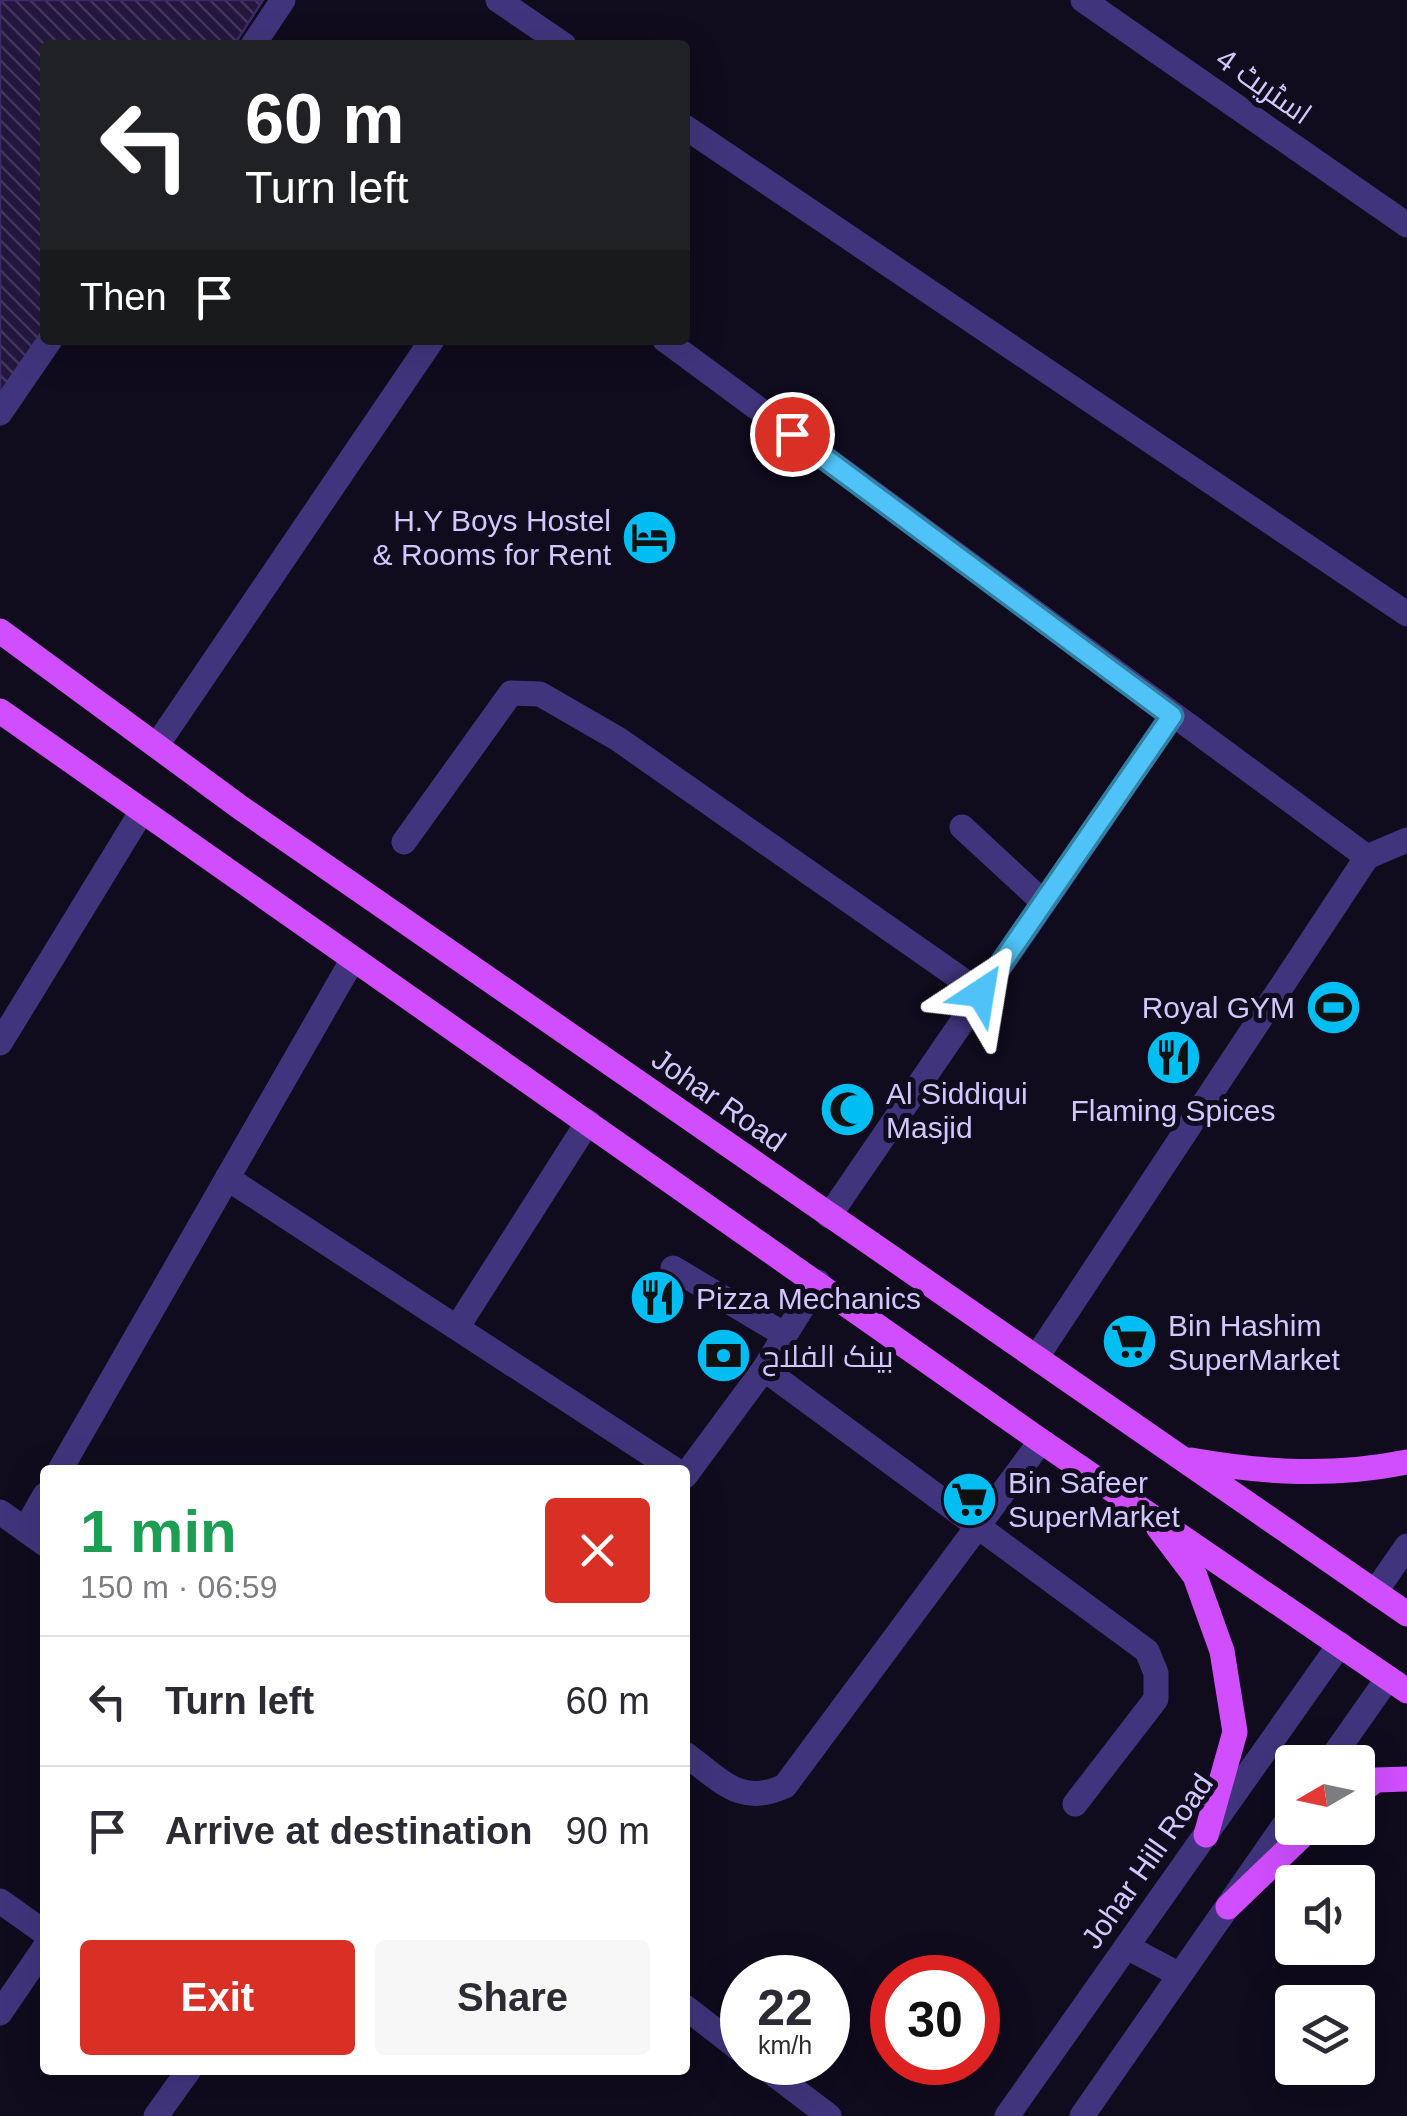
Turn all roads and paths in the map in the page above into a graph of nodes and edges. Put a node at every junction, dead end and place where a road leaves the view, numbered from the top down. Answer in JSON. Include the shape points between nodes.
{"nodes":[{"id":1,"x":284,"y":0,"type":"edge"},
{"id":2,"x":498,"y":0,"type":"edge"},
{"id":3,"x":1083,"y":0,"type":"edge"},
{"id":4,"x":256,"y":40,"type":"edge"},
{"id":5,"x":557,"y":40,"type":"edge"},
{"id":6,"x":690,"y":130,"type":"edge"},
{"id":7,"x":1407,"y":225,"type":"edge"},
{"id":8,"x":47,"y":345,"type":"edge"},
{"id":9,"x":429,"y":345,"type":"edge"},
{"id":10,"x":672,"y":345,"type":"edge"},
{"id":11,"x":0,"y":413,"type":"edge"},
{"id":12,"x":1407,"y":614,"type":"edge"},
{"id":13,"x":0,"y":631,"type":"edge"},
{"id":14,"x":0,"y":711,"type":"edge"},
{"id":15,"x":1172,"y":716,"type":"junction"},
{"id":16,"x":158,"y":745,"type":"junction"},
{"id":17,"x":142,"y":811,"type":"junction"},
{"id":18,"x":962,"y":826,"type":"dead end"},
{"id":19,"x":1407,"y":840,"type":"edge"},
{"id":20,"x":404,"y":842,"type":"dead end"},
{"id":21,"x":1367,"y":857,"type":"junction"},
{"id":22,"x":1042,"y":900,"type":"junction"},
{"id":23,"x":353,"y":958,"type":"junction"},
{"id":24,"x":981,"y":993,"type":"junction"},
{"id":25,"x":0,"y":1042,"type":"edge"},
{"id":26,"x":588,"y":1122,"type":"junction"},
{"id":27,"x":227,"y":1178,"type":"junction"},
{"id":28,"x":829,"y":1216,"type":"junction"},
{"id":29,"x":673,"y":1268,"type":"dead end"},
{"id":30,"x":818,"y":1282,"type":"junction"},
{"id":31,"x":458,"y":1326,"type":"junction"},
{"id":32,"x":785,"y":1335,"type":"junction"},
{"id":33,"x":1036,"y":1358,"type":"junction"},
{"id":34,"x":764,"y":1369,"type":"junction"},
{"id":35,"x":1041,"y":1441,"type":"junction"},
{"id":36,"x":1181,"y":1458,"type":"junction"},
{"id":37,"x":1407,"y":1462,"type":"edge"},
{"id":38,"x":64,"y":1465,"type":"edge"},
{"id":39,"x":667,"y":1465,"type":"edge"},
{"id":40,"x":690,"y":1469,"type":"edge"},
{"id":41,"x":1144,"y":1508,"type":"junction"},
{"id":42,"x":0,"y":1512,"type":"edge"},
{"id":43,"x":978,"y":1530,"type":"junction"},
{"id":44,"x":35,"y":1537,"type":"edge"},
{"id":45,"x":1407,"y":1546,"type":"edge"},
{"id":46,"x":1376,"y":1592,"type":"junction"},
{"id":47,"x":1407,"y":1614,"type":"edge"},
{"id":48,"x":1340,"y":1644,"type":"junction"},
{"id":49,"x":1398,"y":1684,"type":"edge"},
{"id":50,"x":1344,"y":1745,"type":"edge"},
{"id":51,"x":690,"y":1758,"type":"edge"},
{"id":52,"x":1407,"y":1779,"type":"edge"},
{"id":53,"x":1375,"y":1781,"type":"edge"},
{"id":54,"x":1076,"y":1804,"type":"dead end"},
{"id":55,"x":1206,"y":1834,"type":"junction"},
{"id":56,"x":1275,"y":1838,"type":"edge"},
{"id":57,"x":1292,"y":1845,"type":"edge"},
{"id":58,"x":0,"y":1901,"type":"edge"},
{"id":59,"x":1228,"y":1906,"type":"junction"},
{"id":60,"x":40,"y":1929,"type":"edge"},
{"id":61,"x":1127,"y":1947,"type":"junction"},
{"id":62,"x":40,"y":1955,"type":"edge"},
{"id":63,"x":1180,"y":1974,"type":"junction"},
{"id":64,"x":690,"y":2012,"type":"edge"},
{"id":65,"x":0,"y":2013,"type":"edge"},
{"id":66,"x":720,"y":2034,"type":"edge"},
{"id":67,"x":185,"y":2075,"type":"edge"},
{"id":68,"x":788,"y":2085,"type":"edge"},
{"id":69,"x":156,"y":2116,"type":"edge"},
{"id":70,"x":829,"y":2116,"type":"edge"},
{"id":71,"x":1008,"y":2116,"type":"edge"},
{"id":72,"x":1082,"y":2116,"type":"edge"}],
"edges":[{"from":1,"to":4,"type":"street"},
{"from":2,"to":5,"type":"street"},
{"from":3,"to":7,"type":"street","name":"اسٹریٹ 4"},
{"from":6,"to":12,"type":"street"},
{"from":8,"to":11,"type":"street"},
{"from":9,"to":16,"type":"street"},
{"from":10,"to":15,"type":"street"},
{"from":13,"to":16,"type":"main road","name":"Johar Road"},
{"from":14,"to":17,"type":"main road"},
{"from":15,"to":21,"type":"street"},
{"from":15,"to":22,"type":"street"},
{"from":16,"to":28,"type":"main road","name":"Johar Road"},
{"from":17,"to":23,"type":"main road"},
{"from":17,"to":25,"type":"street"},
{"from":18,"to":22,"type":"street"},
{"from":19,"to":21,"type":"street"},
{"from":20,"to":24,"type":"street","via":[[511,693],[540,694],[618,738]]},
{"from":21,"to":33,"type":"street"},
{"from":22,"to":24,"type":"street"},
{"from":23,"to":26,"type":"main road"},
{"from":23,"to":27,"type":"street"},
{"from":24,"to":28,"type":"street"},
{"from":26,"to":30,"type":"main road"},
{"from":26,"to":31,"type":"street"},
{"from":27,"to":31,"type":"street"},
{"from":27,"to":38,"type":"street"},
{"from":28,"to":33,"type":"main road","name":"Johar Road"},
{"from":29,"to":32,"type":"street"},
{"from":30,"to":32,"type":"street"},
{"from":30,"to":35,"type":"main road"},
{"from":31,"to":39,"type":"street"},
{"from":32,"to":34,"type":"street"},
{"from":33,"to":36,"type":"main road","name":"Johar Road"},
{"from":34,"to":40,"type":"street"},
{"from":34,"to":43,"type":"street"},
{"from":35,"to":41,"type":"main road"},
{"from":35,"to":43,"type":"street"},
{"from":36,"to":37,"type":"main road","via":[[1265,1473],[1349,1473]]},
{"from":36,"to":46,"type":"main road","name":"Johar Road"},
{"from":41,"to":48,"type":"main road"},
{"from":41,"to":55,"type":"main road","via":[[1195,1576],[1222,1651],[1235,1732]]},
{"from":42,"to":44,"type":"street"},
{"from":43,"to":51,"type":"street","via":[[785,1786],[762,1797],[739,1793]]},
{"from":43,"to":54,"type":"street","via":[[1147,1651],[1156,1673],[1156,1699]]},
{"from":45,"to":46,"type":"street"},
{"from":46,"to":47,"type":"main road","name":"Johar Road"},
{"from":48,"to":49,"type":"main road"},
{"from":48,"to":55,"type":"street","name":"Johar Hill Road"},
{"from":49,"to":50,"type":"street"},
{"from":52,"to":53,"type":"main road"},
{"from":55,"to":61,"type":"street","name":"Johar Hill Road"},
{"from":56,"to":59,"type":"street"},
{"from":57,"to":59,"type":"main road"},
{"from":58,"to":60,"type":"street"},
{"from":59,"to":63,"type":"street"},
{"from":61,"to":63,"type":"street"},
{"from":61,"to":71,"type":"street","name":"Johar Hill Road"},
{"from":62,"to":65,"type":"street"},
{"from":63,"to":72,"type":"street"},
{"from":64,"to":66,"type":"street"},
{"from":67,"to":69,"type":"street"},
{"from":68,"to":70,"type":"street"}]}
